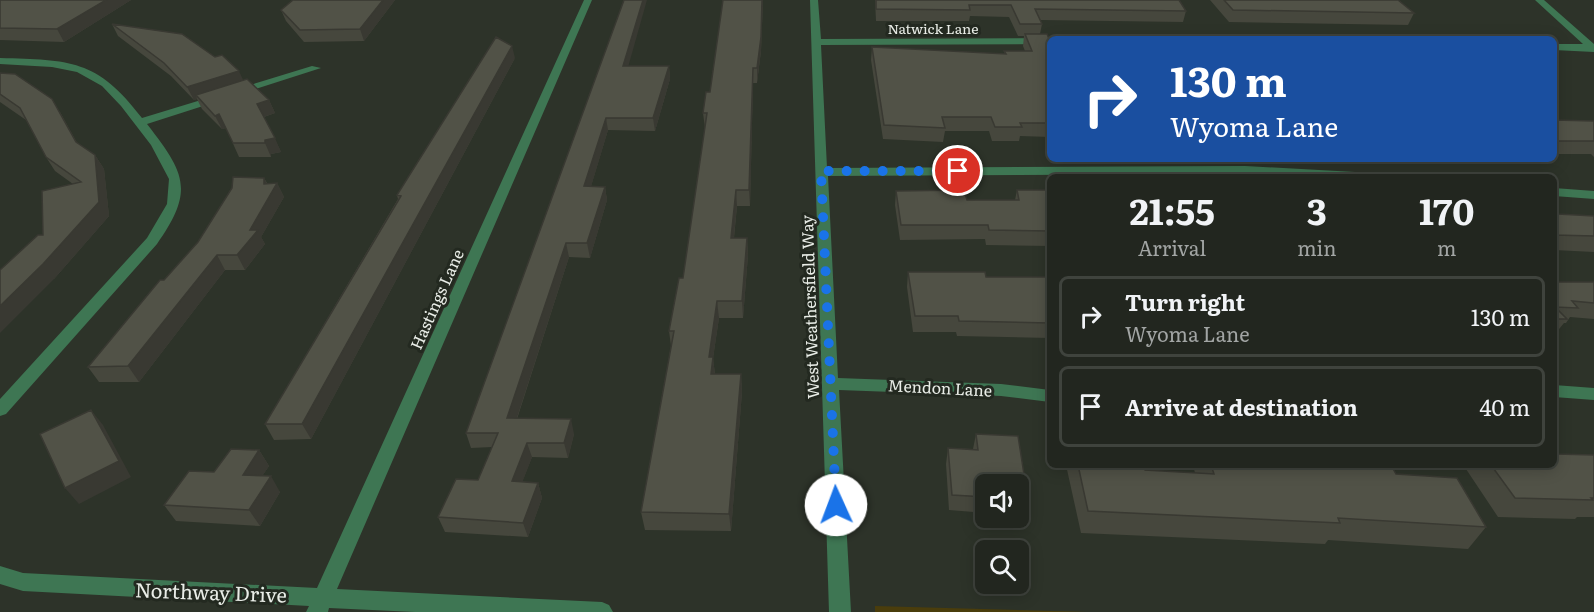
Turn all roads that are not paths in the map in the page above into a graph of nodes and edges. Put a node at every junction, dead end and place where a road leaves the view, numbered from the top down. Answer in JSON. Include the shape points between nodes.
{"nodes":[{"id":1,"x":588,"y":0,"type":"edge"},
{"id":2,"x":814,"y":0,"type":"edge"},
{"id":3,"x":1539,"y":0,"type":"edge"},
{"id":4,"x":1047,"y":41,"type":"edge"},
{"id":5,"x":816,"y":42,"type":"junction"},
{"id":6,"x":1557,"y":47,"type":"edge"},
{"id":7,"x":1593,"y":48,"type":"edge"},
{"id":8,"x":0,"y":61,"type":"edge"},
{"id":9,"x":316,"y":68,"type":"dead end"},
{"id":10,"x":138,"y":123,"type":"junction"},
{"id":11,"x":821,"y":171,"type":"junction"},
{"id":12,"x":1318,"y":174,"type":"edge"},
{"id":13,"x":1557,"y":192,"type":"edge"},
{"id":14,"x":1594,"y":195,"type":"edge"},
{"id":15,"x":830,"y":384,"type":"junction"},
{"id":16,"x":1557,"y":391,"type":"edge"},
{"id":17,"x":1594,"y":394,"type":"edge"},
{"id":18,"x":1047,"y":396,"type":"edge"},
{"id":19,"x":0,"y":410,"type":"edge"},
{"id":20,"x":0,"y":575,"type":"edge"},
{"id":21,"x":321,"y":604,"type":"edge"},
{"id":22,"x":602,"y":612,"type":"edge"},
{"id":23,"x":840,"y":612,"type":"edge"}],
"edges":[{"from":1,"to":21,"type":"street","name":"Hastings Lane"},
{"from":2,"to":5,"type":"street","name":"West Weathersfield Way"},
{"from":3,"to":7,"type":"street"},
{"from":4,"to":5,"type":"street","name":"Natwick Lane"},
{"from":5,"to":11,"type":"street","name":"West Weathersfield Way"},
{"from":6,"to":7,"type":"street"},
{"from":8,"to":10,"type":"street","via":[[59,65],[91,75],[108,85]]},
{"from":9,"to":10,"type":"street"},
{"from":10,"to":19,"type":"street","via":[[175,178],[171,210],[152,242]]},
{"from":11,"to":12,"type":"street","via":[[1245,170]]},
{"from":11,"to":15,"type":"street","name":"West Weathersfield Way"},
{"from":13,"to":14,"type":"street"},
{"from":15,"to":18,"type":"street","name":"Mendon Lane"},
{"from":15,"to":23,"type":"street","name":"West Weathersfield Way"},
{"from":16,"to":17,"type":"street"},
{"from":20,"to":21,"type":"street","name":"Northway Drive","via":[[23,582]]},
{"from":21,"to":22,"type":"street","name":"Northway Drive"}]}
